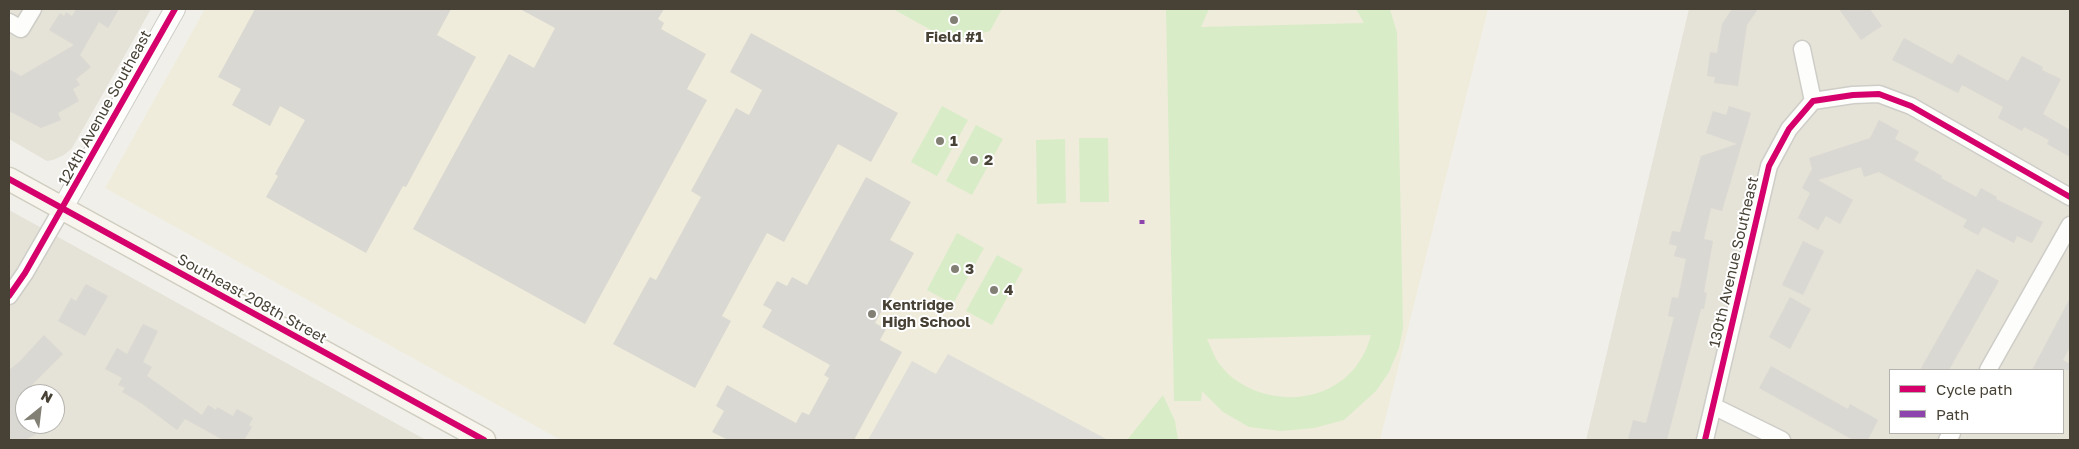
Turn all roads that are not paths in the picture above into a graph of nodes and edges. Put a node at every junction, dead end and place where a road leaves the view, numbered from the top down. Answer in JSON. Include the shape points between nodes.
{"nodes":[{"id":1,"x":32,"y":9,"type":"edge"},
{"id":2,"x":175,"y":9,"type":"edge"},
{"id":3,"x":15,"y":26,"type":"edge"},
{"id":4,"x":1802,"y":49,"type":"dead end"},
{"id":5,"x":1813,"y":100,"type":"junction"},
{"id":6,"x":9,"y":179,"type":"edge"},
{"id":7,"x":2070,"y":198,"type":"edge"},
{"id":8,"x":62,"y":209,"type":"junction"},
{"id":9,"x":2070,"y":225,"type":"edge"},
{"id":10,"x":9,"y":296,"type":"edge"},
{"id":11,"x":1989,"y":369,"type":"edge"},
{"id":12,"x":1713,"y":406,"type":"junction"},
{"id":13,"x":477,"y":438,"type":"edge"},
{"id":14,"x":1705,"y":440,"type":"edge"},
{"id":15,"x":1782,"y":440,"type":"edge"}],
"edges":[{"from":1,"to":3,"type":"street"},
{"from":2,"to":8,"type":"street","name":"124th Avenue Southeast"},
{"from":4,"to":5,"type":"street"},
{"from":5,"to":7,"type":"street","via":[[1879,94],[1910,106]]},
{"from":5,"to":12,"type":"street","name":"130th Avenue Southeast","via":[[1789,129],[1770,166]]},
{"from":6,"to":8,"type":"main road","name":"Southeast 208th Street"},
{"from":8,"to":10,"type":"street","name":"124th Avenue Southeast"},
{"from":8,"to":13,"type":"main road","name":"Southeast 208th Street"},
{"from":9,"to":11,"type":"street"},
{"from":12,"to":14,"type":"street","name":"130th Avenue Southeast"},
{"from":12,"to":15,"type":"street"}]}
